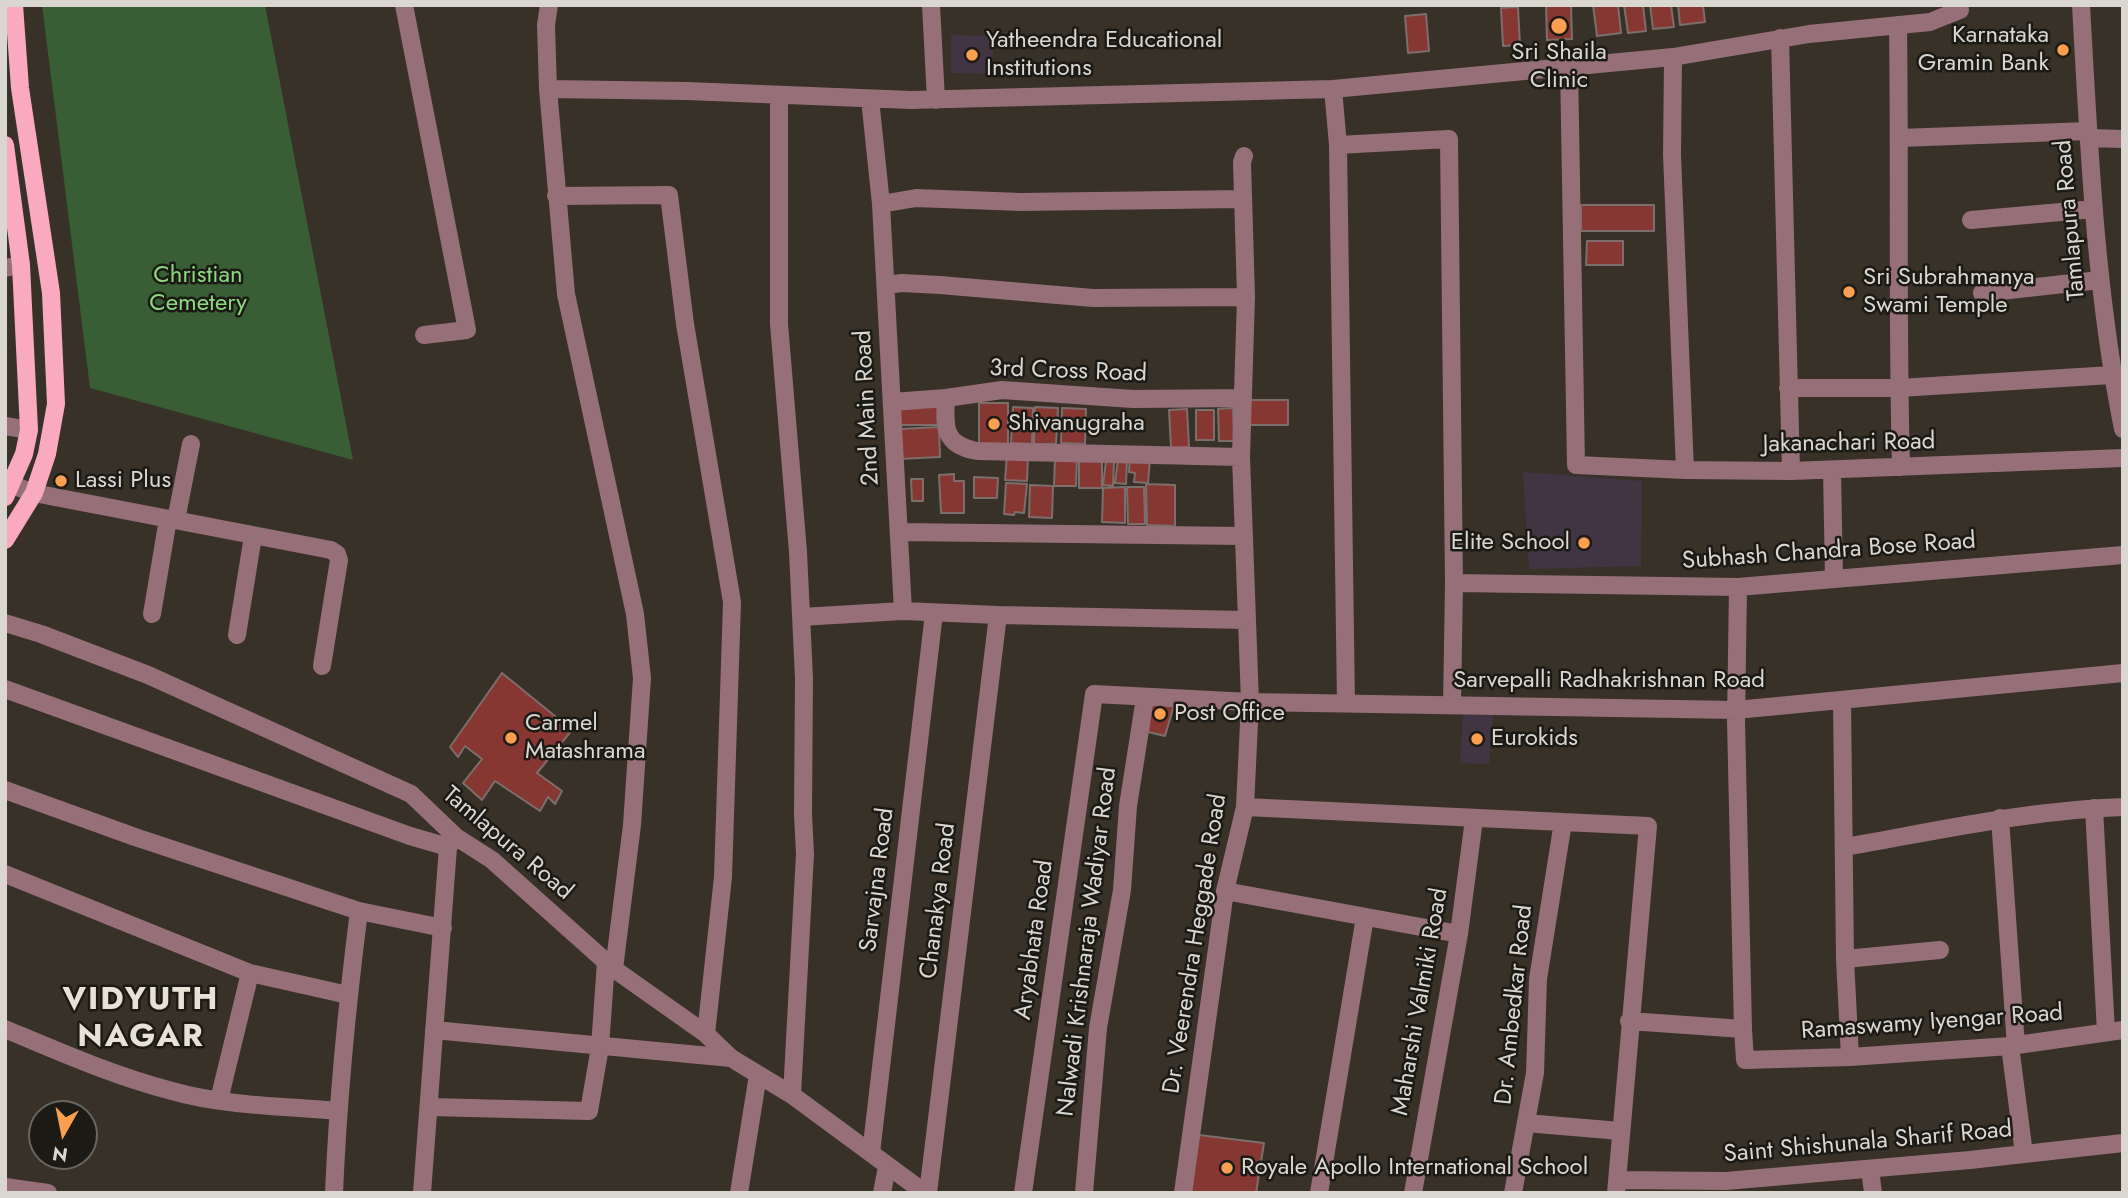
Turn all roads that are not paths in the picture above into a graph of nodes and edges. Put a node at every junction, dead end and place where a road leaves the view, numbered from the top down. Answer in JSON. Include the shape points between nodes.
{"nodes":[{"id":1,"x":14,"y":5,"type":"edge"},
{"id":2,"x":404,"y":5,"type":"edge"},
{"id":3,"x":549,"y":5,"type":"edge"},
{"id":4,"x":930,"y":5,"type":"edge"},
{"id":5,"x":1959,"y":5,"type":"edge"},
{"id":6,"x":2081,"y":5,"type":"edge"},
{"id":7,"x":1898,"y":25,"type":"junction"},
{"id":8,"x":1780,"y":38,"type":"junction"},
{"id":9,"x":1673,"y":57,"type":"junction"},
{"id":10,"x":1569,"y":66,"type":"junction"},
{"id":11,"x":548,"y":89,"type":"junction"},
{"id":12,"x":1333,"y":89,"type":"junction"},
{"id":13,"x":779,"y":95,"type":"junction"},
{"id":14,"x":870,"y":99,"type":"junction"},
{"id":15,"x":936,"y":100,"type":"junction"},
{"id":16,"x":2088,"y":134,"type":"junction"},
{"id":17,"x":1900,"y":138,"type":"junction"},
{"id":18,"x":2123,"y":139,"type":"edge"},
{"id":19,"x":5,"y":145,"type":"edge"},
{"id":20,"x":1338,"y":145,"type":"junction"},
{"id":21,"x":1244,"y":156,"type":"dead end"},
{"id":22,"x":7,"y":167,"type":"edge"},
{"id":23,"x":556,"y":196,"type":"junction"},
{"id":24,"x":1242,"y":199,"type":"junction"},
{"id":25,"x":881,"y":204,"type":"junction"},
{"id":26,"x":2094,"y":209,"type":"junction"},
{"id":27,"x":1971,"y":220,"type":"dead end"},
{"id":28,"x":13,"y":267,"type":"edge"},
{"id":29,"x":2100,"y":280,"type":"junction"},
{"id":30,"x":886,"y":285,"type":"junction"},
{"id":31,"x":1982,"y":293,"type":"dead end"},
{"id":32,"x":1246,"y":298,"type":"junction"},
{"id":33,"x":2123,"y":313,"type":"edge"},
{"id":34,"x":2104,"y":315,"type":"junction"},
{"id":35,"x":424,"y":335,"type":"dead end"},
{"id":36,"x":2115,"y":348,"type":"edge"},
{"id":37,"x":2112,"y":374,"type":"junction"},
{"id":38,"x":1788,"y":388,"type":"junction"},
{"id":39,"x":1899,"y":388,"type":"junction"},
{"id":40,"x":946,"y":398,"type":"junction"},
{"id":41,"x":1243,"y":398,"type":"junction"},
{"id":42,"x":892,"y":402,"type":"junction"},
{"id":43,"x":5,"y":426,"type":"edge"},
{"id":44,"x":2123,"y":429,"type":"edge"},
{"id":45,"x":29,"y":430,"type":"junction"},
{"id":46,"x":191,"y":444,"type":"dead end"},
{"id":47,"x":1241,"y":457,"type":"junction"},
{"id":48,"x":2123,"y":458,"type":"edge"},
{"id":49,"x":1901,"y":467,"type":"junction"},
{"id":50,"x":1685,"y":470,"type":"junction"},
{"id":51,"x":1832,"y":470,"type":"junction"},
{"id":52,"x":1791,"y":471,"type":"junction"},
{"id":53,"x":9,"y":491,"type":"edge"},
{"id":54,"x":34,"y":493,"type":"junction"},
{"id":55,"x":172,"y":520,"type":"junction"},
{"id":56,"x":899,"y":532,"type":"junction"},
{"id":57,"x":253,"y":536,"type":"junction"},
{"id":58,"x":1242,"y":536,"type":"junction"},
{"id":59,"x":5,"y":540,"type":"edge"},
{"id":60,"x":2123,"y":555,"type":"edge"},
{"id":61,"x":1834,"y":579,"type":"junction"},
{"id":62,"x":1454,"y":583,"type":"junction"},
{"id":63,"x":1738,"y":587,"type":"junction"},
{"id":64,"x":903,"y":611,"type":"junction"},
{"id":65,"x":934,"y":613,"type":"junction"},
{"id":66,"x":152,"y":614,"type":"dead end"},
{"id":67,"x":998,"y":615,"type":"junction"},
{"id":68,"x":801,"y":617,"type":"junction"},
{"id":69,"x":1245,"y":620,"type":"junction"},
{"id":70,"x":5,"y":623,"type":"edge"},
{"id":71,"x":237,"y":635,"type":"dead end"},
{"id":72,"x":322,"y":666,"type":"dead end"},
{"id":73,"x":2123,"y":673,"type":"edge"},
{"id":74,"x":5,"y":690,"type":"edge"},
{"id":75,"x":1094,"y":694,"type":"joint"},
{"id":76,"x":1145,"y":698,"type":"junction"},
{"id":77,"x":1842,"y":700,"type":"junction"},
{"id":78,"x":1250,"y":702,"type":"junction"},
{"id":79,"x":1346,"y":703,"type":"junction"},
{"id":80,"x":1452,"y":705,"type":"junction"},
{"id":81,"x":1736,"y":710,"type":"junction"},
{"id":82,"x":5,"y":790,"type":"edge"},
{"id":83,"x":1245,"y":807,"type":"junction"},
{"id":84,"x":2123,"y":807,"type":"edge"},
{"id":85,"x":2094,"y":808,"type":"junction"},
{"id":86,"x":2000,"y":818,"type":"junction"},
{"id":87,"x":1474,"y":819,"type":"junction"},
{"id":88,"x":1563,"y":822,"type":"junction"},
{"id":89,"x":452,"y":842,"type":"junction"},
{"id":90,"x":1845,"y":847,"type":"junction"},
{"id":91,"x":5,"y":874,"type":"edge"},
{"id":92,"x":1225,"y":891,"type":"junction"},
{"id":93,"x":359,"y":911,"type":"junction"},
{"id":94,"x":1365,"y":917,"type":"junction"},
{"id":95,"x":443,"y":928,"type":"junction"},
{"id":96,"x":1459,"y":934,"type":"junction"},
{"id":97,"x":1940,"y":950,"type":"dead end"},
{"id":98,"x":1845,"y":959,"type":"junction"},
{"id":99,"x":610,"y":966,"type":"junction"},
{"id":100,"x":250,"y":973,"type":"junction"},
{"id":101,"x":348,"y":995,"type":"junction"},
{"id":102,"x":1629,"y":1021,"type":"junction"},
{"id":103,"x":5,"y":1029,"type":"edge"},
{"id":104,"x":1743,"y":1029,"type":"junction"},
{"id":105,"x":434,"y":1030,"type":"junction"},
{"id":106,"x":2114,"y":1031,"type":"edge"},
{"id":107,"x":706,"y":1034,"type":"junction"},
{"id":108,"x":2013,"y":1046,"type":"junction"},
{"id":109,"x":600,"y":1047,"type":"junction"},
{"id":110,"x":1850,"y":1057,"type":"junction"},
{"id":111,"x":731,"y":1058,"type":"junction"},
{"id":112,"x":758,"y":1075,"type":"junction"},
{"id":113,"x":792,"y":1095,"type":"junction"},
{"id":114,"x":219,"y":1100,"type":"junction"},
{"id":115,"x":429,"y":1107,"type":"junction"},
{"id":116,"x":338,"y":1111,"type":"junction"},
{"id":117,"x":1526,"y":1123,"type":"junction"},
{"id":118,"x":1620,"y":1131,"type":"junction"},
{"id":119,"x":2123,"y":1143,"type":"edge"},
{"id":120,"x":871,"y":1153,"type":"junction"},
{"id":121,"x":2024,"y":1154,"type":"junction"},
{"id":122,"x":887,"y":1167,"type":"junction"},
{"id":123,"x":1870,"y":1169,"type":"junction"},
{"id":124,"x":5,"y":1187,"type":"edge"},
{"id":125,"x":1616,"y":1187,"type":"edge"},
{"id":126,"x":48,"y":1193,"type":"edge"},
{"id":127,"x":334,"y":1193,"type":"edge"},
{"id":128,"x":422,"y":1193,"type":"edge"},
{"id":129,"x":739,"y":1193,"type":"edge"},
{"id":130,"x":882,"y":1193,"type":"edge"},
{"id":131,"x":927,"y":1193,"type":"edge"},
{"id":132,"x":1023,"y":1193,"type":"edge"},
{"id":133,"x":1084,"y":1193,"type":"edge"},
{"id":134,"x":1184,"y":1193,"type":"edge"},
{"id":135,"x":1318,"y":1193,"type":"edge"},
{"id":136,"x":1413,"y":1193,"type":"edge"},
{"id":137,"x":1513,"y":1193,"type":"edge"},
{"id":138,"x":1873,"y":1193,"type":"edge"}],
"edges":[{"from":1,"to":54,"type":"main road","via":[[20,88],[51,293],[56,404]]},
{"from":2,"to":35,"type":"street","via":[[467,330]]},
{"from":3,"to":11,"type":"street"},
{"from":4,"to":15,"type":"street"},
{"from":5,"to":7,"type":"street","via":[[1960,10],[1930,22]]},
{"from":6,"to":16,"type":"street","name":"Tamlapura Road"},
{"from":7,"to":8,"type":"street"},
{"from":7,"to":17,"type":"street"},
{"from":8,"to":9,"type":"street"},
{"from":8,"to":38,"type":"street"},
{"from":9,"to":10,"type":"street"},
{"from":9,"to":50,"type":"street","via":[[1672,155]]},
{"from":10,"to":12,"type":"street"},
{"from":10,"to":50,"type":"street","name":"Jakanachari Road","via":[[1576,465]]},
{"from":11,"to":13,"type":"street"},
{"from":11,"to":23,"type":"street"},
{"from":12,"to":15,"type":"street"},
{"from":12,"to":20,"type":"street"},
{"from":13,"to":14,"type":"street"},
{"from":13,"to":68,"type":"street","via":[[779,324]]},
{"from":14,"to":15,"type":"street"},
{"from":14,"to":25,"type":"street","name":"2nd Main Road"},
{"from":16,"to":17,"type":"street"},
{"from":16,"to":18,"type":"street"},
{"from":16,"to":26,"type":"street","name":"Tamlapura Road"},
{"from":17,"to":39,"type":"street"},
{"from":19,"to":22,"type":"main road"},
{"from":20,"to":62,"type":"street","via":[[1449,139]]},
{"from":20,"to":79,"type":"street"},
{"from":21,"to":24,"type":"street","name":"Dr. Veerendra Heggade Road"},
{"from":22,"to":28,"type":"main road"},
{"from":23,"to":99,"type":"street","via":[[566,294],[635,614],[642,678],[632,825]]},
{"from":23,"to":107,"type":"street","via":[[669,195],[685,324],[732,602],[723,877]]},
{"from":24,"to":25,"type":"street","via":[[1021,202],[916,198]]},
{"from":24,"to":32,"type":"street","name":"Dr. Veerendra Heggade Road"},
{"from":25,"to":30,"type":"street","name":"2nd Main Road"},
{"from":26,"to":27,"type":"street"},
{"from":26,"to":29,"type":"street","name":"Tamlapura Road"},
{"from":28,"to":45,"type":"main road"},
{"from":29,"to":31,"type":"street"},
{"from":29,"to":34,"type":"street","name":"Tamlapura Road"},
{"from":30,"to":32,"type":"street","via":[[902,282],[1093,298]]},
{"from":30,"to":42,"type":"street","name":"2nd Main Road"},
{"from":32,"to":41,"type":"street","name":"Dr. Veerendra Heggade Road"},
{"from":33,"to":34,"type":"street"},
{"from":34,"to":36,"type":"street","name":"Tamlapura Road"},
{"from":36,"to":37,"type":"street","name":"Tamlapura Road"},
{"from":37,"to":39,"type":"street"},
{"from":37,"to":44,"type":"street","name":"Tamlapura Road"},
{"from":38,"to":39,"type":"street"},
{"from":38,"to":52,"type":"street"},
{"from":39,"to":49,"type":"street"},
{"from":40,"to":41,"type":"street","name":"3rd Cross Road","via":[[1002,390],[1133,399]]},
{"from":40,"to":42,"type":"street","name":"3rd Cross Road"},
{"from":40,"to":47,"type":"street","via":[[947,432],[958,447],[976,452]]},
{"from":41,"to":47,"type":"street","name":"Dr. Veerendra Heggade Road"},
{"from":42,"to":56,"type":"street","name":"2nd Main Road"},
{"from":43,"to":45,"type":"street"},
{"from":45,"to":53,"type":"main road"},
{"from":46,"to":55,"type":"street"},
{"from":47,"to":58,"type":"street","name":"Dr. Veerendra Heggade Road"},
{"from":48,"to":49,"type":"street","name":"Jakanachari Road"},
{"from":49,"to":51,"type":"street","name":"Jakanachari Road"},
{"from":50,"to":52,"type":"street","name":"Jakanachari Road"},
{"from":51,"to":52,"type":"street","name":"Jakanachari Road"},
{"from":51,"to":61,"type":"street"},
{"from":53,"to":54,"type":"street"},
{"from":54,"to":55,"type":"street"},
{"from":54,"to":59,"type":"main road"},
{"from":55,"to":57,"type":"street"},
{"from":55,"to":66,"type":"street"},
{"from":56,"to":58,"type":"street"},
{"from":56,"to":64,"type":"street","name":"2nd Main Road"},
{"from":57,"to":71,"type":"street"},
{"from":57,"to":72,"type":"street","via":[[337,554]]},
{"from":58,"to":69,"type":"street","name":"Dr. Veerendra Heggade Road"},
{"from":60,"to":61,"type":"street","name":"Subhash Chandra Bose Road"},
{"from":61,"to":63,"type":"street","name":"Subhash Chandra Bose Road"},
{"from":62,"to":63,"type":"street","name":"Subhash Chandra Bose Road"},
{"from":62,"to":80,"type":"street"},
{"from":63,"to":81,"type":"street"},
{"from":64,"to":65,"type":"street"},
{"from":64,"to":68,"type":"street"},
{"from":65,"to":67,"type":"street"},
{"from":65,"to":120,"type":"street","name":"Sarvajna Road"},
{"from":67,"to":69,"type":"street"},
{"from":67,"to":131,"type":"street","name":"Chanakya Road"},
{"from":68,"to":113,"type":"street","via":[[805,854]]},
{"from":69,"to":78,"type":"street","name":"Dr. Veerendra Heggade Road"},
{"from":70,"to":89,"type":"street","name":"Tamlapura Road","via":[[148,675],[411,794]]},
{"from":73,"to":77,"type":"street","name":"Sarvepalli Radhakrishnan Road"},
{"from":74,"to":89,"type":"street","via":[[410,836]]},
{"from":75,"to":76,"type":"street","name":"Sarvepalli Radhakrishnan Road"},
{"from":75,"to":132,"type":"street","name":"Aryabhata Road"},
{"from":76,"to":78,"type":"street","name":"Sarvepalli Radhakrishnan Road"},
{"from":76,"to":133,"type":"street","name":"Nalwadi Krishnaraja Wadiyar Road","via":[[1128,806],[1122,890],[1098,1028]]},
{"from":77,"to":81,"type":"street","name":"Sarvepalli Radhakrishnan Road"},
{"from":77,"to":90,"type":"street"},
{"from":78,"to":79,"type":"street","name":"Sarvepalli Radhakrishnan Road"},
{"from":78,"to":83,"type":"street","name":"Dr. Veerendra Heggade Road"},
{"from":79,"to":80,"type":"street","name":"Sarvepalli Radhakrishnan Road"},
{"from":80,"to":81,"type":"street","name":"Sarvepalli Radhakrishnan Road"},
{"from":81,"to":104,"type":"street"},
{"from":82,"to":93,"type":"street"},
{"from":83,"to":87,"type":"street"},
{"from":83,"to":92,"type":"street","name":"Dr. Veerendra Heggade Road"},
{"from":84,"to":85,"type":"street"},
{"from":85,"to":86,"type":"street"},
{"from":85,"to":106,"type":"street"},
{"from":86,"to":90,"type":"street"},
{"from":86,"to":108,"type":"street"},
{"from":87,"to":88,"type":"street"},
{"from":87,"to":96,"type":"street","name":"Maharshi Valmiki Road"},
{"from":88,"to":102,"type":"street","via":[[1648,826]]},
{"from":88,"to":117,"type":"street","name":"Dr. Ambedkar Road","via":[[1538,979],[1535,1073]]},
{"from":89,"to":95,"type":"street"},
{"from":89,"to":99,"type":"street","name":"Tamlapura Road","via":[[492,860]]},
{"from":90,"to":98,"type":"street"},
{"from":91,"to":100,"type":"street"},
{"from":92,"to":94,"type":"street"},
{"from":92,"to":134,"type":"street","name":"Dr. Veerendra Heggade Road"},
{"from":93,"to":95,"type":"street"},
{"from":93,"to":101,"type":"street"},
{"from":94,"to":96,"type":"street"},
{"from":94,"to":135,"type":"street"},
{"from":95,"to":105,"type":"street"},
{"from":96,"to":136,"type":"street","name":"Maharshi Valmiki Road"},
{"from":97,"to":98,"type":"street"},
{"from":98,"to":110,"type":"street"},
{"from":99,"to":107,"type":"street","name":"Tamlapura Road"},
{"from":99,"to":109,"type":"street"},
{"from":100,"to":101,"type":"street"},
{"from":100,"to":114,"type":"street"},
{"from":101,"to":116,"type":"street"},
{"from":102,"to":104,"type":"street"},
{"from":102,"to":118,"type":"street"},
{"from":103,"to":114,"type":"street","via":[[110,1072]]},
{"from":104,"to":110,"type":"street","name":"Ramaswamy Iyengar Road","via":[[1745,1060]]},
{"from":105,"to":109,"type":"street"},
{"from":105,"to":115,"type":"street"},
{"from":106,"to":108,"type":"street","name":"Ramaswamy Iyengar Road"},
{"from":107,"to":111,"type":"street","name":"Tamlapura Road"},
{"from":108,"to":110,"type":"street","name":"Ramaswamy Iyengar Road"},
{"from":108,"to":121,"type":"street"},
{"from":109,"to":111,"type":"street"},
{"from":109,"to":115,"type":"street","via":[[589,1111]]},
{"from":111,"to":112,"type":"street","name":"Tamlapura Road"},
{"from":112,"to":113,"type":"street","name":"Tamlapura Road"},
{"from":112,"to":129,"type":"street"},
{"from":113,"to":120,"type":"street","name":"Tamlapura Road"},
{"from":114,"to":116,"type":"street"},
{"from":115,"to":128,"type":"street"},
{"from":116,"to":127,"type":"street"},
{"from":117,"to":118,"type":"street"},
{"from":117,"to":137,"type":"street","name":"Dr. Ambedkar Road"},
{"from":118,"to":125,"type":"street"},
{"from":119,"to":121,"type":"street","name":"Saint Shishunala Sharif Road"},
{"from":120,"to":122,"type":"street","name":"Tamlapura Road"},
{"from":121,"to":123,"type":"street","name":"Saint Shishunala Sharif Road"},
{"from":122,"to":130,"type":"street"},
{"from":122,"to":131,"type":"street","name":"Tamlapura Road"},
{"from":123,"to":125,"type":"street","name":"Saint Shishunala Sharif Road"},
{"from":123,"to":138,"type":"street"},
{"from":124,"to":126,"type":"street"}]}
